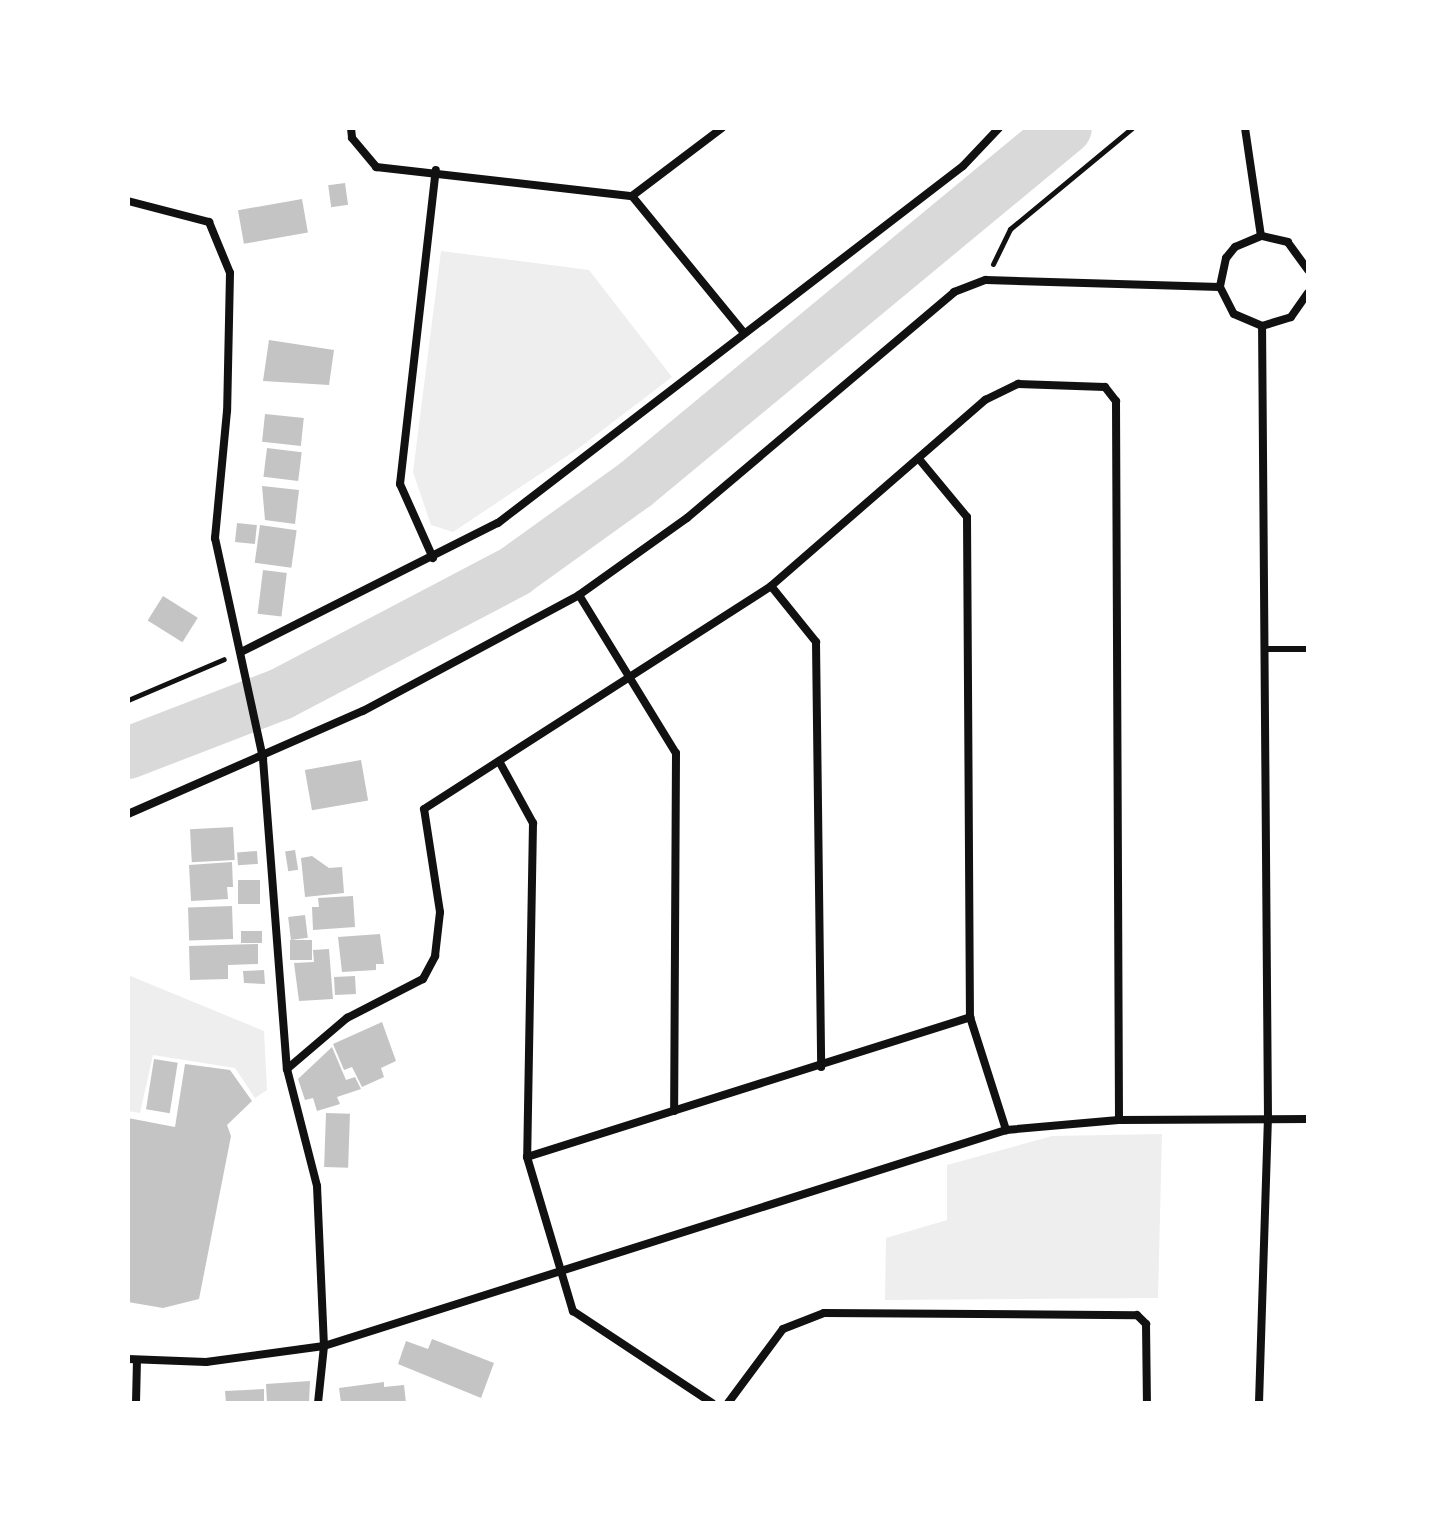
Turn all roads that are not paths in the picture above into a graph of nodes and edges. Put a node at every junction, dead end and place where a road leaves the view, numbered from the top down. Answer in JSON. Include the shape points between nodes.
{"nodes":[{"id":1,"x":351,"y":128,"type":"edge"},
{"id":2,"x":722,"y":128,"type":"edge"},
{"id":3,"x":999,"y":128,"type":"edge"},
{"id":4,"x":1245,"y":128,"type":"edge"},
{"id":5,"x":436,"y":170,"type":"junction"},
{"id":6,"x":632,"y":196,"type":"junction"},
{"id":7,"x":128,"y":201,"type":"edge"},
{"id":8,"x":1261,"y":236,"type":"junction"},
{"id":9,"x":1308,"y":270,"type":"edge"},
{"id":10,"x":1220,"y":287,"type":"junction"},
{"id":11,"x":1308,"y":293,"type":"edge"},
{"id":12,"x":1262,"y":326,"type":"junction"},
{"id":13,"x":744,"y":333,"type":"junction"},
{"id":14,"x":919,"y":459,"type":"junction"},
{"id":15,"x":433,"y":558,"type":"junction"},
{"id":16,"x":771,"y":586,"type":"junction"},
{"id":17,"x":579,"y":595,"type":"junction"},
{"id":18,"x":1268,"y":649,"type":"junction"},
{"id":19,"x":1308,"y":649,"type":"edge"},
{"id":20,"x":243,"y":651,"type":"junction"},
{"id":21,"x":633,"y":679,"type":"junction"},
{"id":22,"x":263,"y":759,"type":"junction"},
{"id":23,"x":499,"y":761,"type":"junction"},
{"id":24,"x":128,"y":814,"type":"edge"},
{"id":25,"x":970,"y":1017,"type":"junction"},
{"id":26,"x":821,"y":1067,"type":"junction"},
{"id":27,"x":287,"y":1069,"type":"junction"},
{"id":28,"x":674,"y":1111,"type":"junction"},
{"id":29,"x":1268,"y":1119,"type":"junction"},
{"id":30,"x":1308,"y":1119,"type":"edge"},
{"id":31,"x":1119,"y":1120,"type":"junction"},
{"id":32,"x":1006,"y":1130,"type":"junction"},
{"id":33,"x":527,"y":1157,"type":"junction"},
{"id":34,"x":563,"y":1271,"type":"junction"},
{"id":35,"x":324,"y":1346,"type":"junction"},
{"id":36,"x":132,"y":1359,"type":"edge"},
{"id":37,"x":136,"y":1403,"type":"edge"},
{"id":38,"x":318,"y":1403,"type":"edge"},
{"id":39,"x":712,"y":1403,"type":"edge"},
{"id":40,"x":728,"y":1403,"type":"edge"},
{"id":41,"x":1147,"y":1403,"type":"edge"},
{"id":42,"x":1259,"y":1403,"type":"edge"}],
"edges":[{"from":1,"to":5,"type":"street","via":[[352,138],[376,167]]},
{"from":2,"to":6,"type":"street"},
{"from":3,"to":13,"type":"street","via":[[963,166]]},
{"from":4,"to":8,"type":"street"},
{"from":5,"to":6,"type":"street"},
{"from":5,"to":15,"type":"street","via":[[400,484]]},
{"from":6,"to":13,"type":"street"},
{"from":7,"to":20,"type":"street","via":[[209,222],[230,273],[227,411],[215,538]]},
{"from":8,"to":9,"type":"street","via":[[1288,242]]},
{"from":8,"to":10,"type":"street","via":[[1235,247],[1226,258]]},
{"from":10,"to":12,"type":"street","via":[[1234,314]]},
{"from":10,"to":17,"type":"street","via":[[986,280],[954,292],[687,518]]},
{"from":11,"to":12,"type":"street","via":[[1291,317]]},
{"from":12,"to":18,"type":"street"},
{"from":13,"to":15,"type":"street","via":[[498,523]]},
{"from":14,"to":16,"type":"street"},
{"from":14,"to":25,"type":"street","via":[[967,517]]},
{"from":14,"to":31,"type":"street","via":[[985,400],[1018,384],[1105,387],[1116,401]]},
{"from":15,"to":20,"type":"street"},
{"from":16,"to":21,"type":"street"},
{"from":16,"to":26,"type":"street","via":[[816,642]]},
{"from":17,"to":21,"type":"street"},
{"from":17,"to":22,"type":"street","via":[[457,665]]},
{"from":18,"to":19,"type":"lane"},
{"from":18,"to":29,"type":"street"},
{"from":20,"to":22,"type":"street"},
{"from":21,"to":23,"type":"street"},
{"from":21,"to":28,"type":"street","via":[[676,753]]},
{"from":22,"to":24,"type":"street"},
{"from":22,"to":27,"type":"street"},
{"from":23,"to":27,"type":"street","via":[[424,809],[440,912],[435,956],[423,979],[347,1018]]},
{"from":23,"to":33,"type":"street","via":[[533,823]]},
{"from":25,"to":26,"type":"street"},
{"from":25,"to":32,"type":"street"},
{"from":26,"to":28,"type":"street"},
{"from":27,"to":35,"type":"street","via":[[317,1186]]},
{"from":28,"to":33,"type":"street"},
{"from":29,"to":30,"type":"street"},
{"from":29,"to":31,"type":"street"},
{"from":29,"to":42,"type":"street"},
{"from":31,"to":32,"type":"street"},
{"from":32,"to":34,"type":"street"},
{"from":33,"to":34,"type":"street"},
{"from":34,"to":35,"type":"street"},
{"from":34,"to":39,"type":"street","via":[[573,1311]]},
{"from":35,"to":36,"type":"street","via":[[206,1362]]},
{"from":35,"to":38,"type":"street"},
{"from":36,"to":37,"type":"street"},
{"from":40,"to":41,"type":"street","via":[[783,1329],[824,1313],[1137,1315],[1146,1324]]}]}
